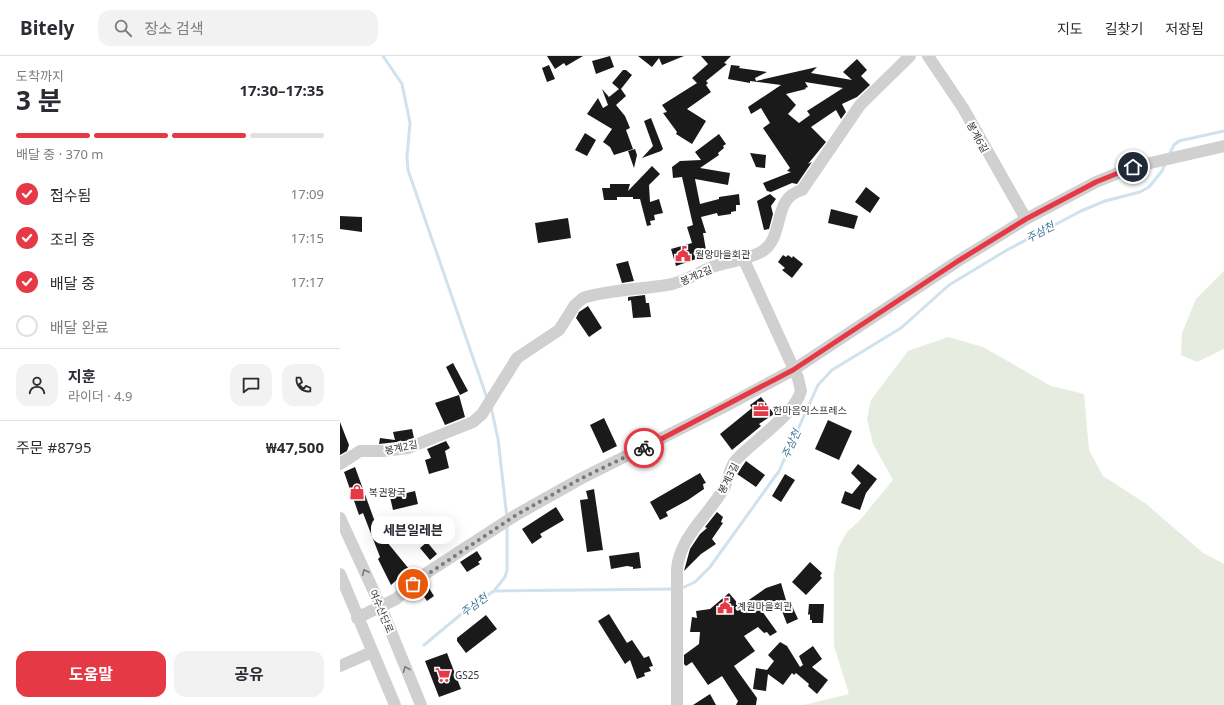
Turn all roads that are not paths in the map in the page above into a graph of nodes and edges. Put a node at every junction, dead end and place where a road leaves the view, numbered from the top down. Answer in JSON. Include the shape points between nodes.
{"nodes":[{"id":1,"x":910,"y":56,"type":"edge"},
{"id":2,"x":928,"y":56,"type":"edge"},
{"id":3,"x":1224,"y":146,"type":"edge"},
{"id":4,"x":1026,"y":219,"type":"junction"},
{"id":5,"x":744,"y":260,"type":"junction"},
{"id":6,"x":793,"y":370,"type":"junction"},
{"id":7,"x":340,"y":464,"type":"edge"},
{"id":8,"x":340,"y":518,"type":"edge"},
{"id":9,"x":340,"y":574,"type":"edge"},
{"id":10,"x":381,"y":607,"type":"junction"},
{"id":11,"x":357,"y":618,"type":"junction"},
{"id":12,"x":372,"y":652,"type":"junction"},
{"id":13,"x":340,"y":666,"type":"edge"},
{"id":14,"x":395,"y":705,"type":"edge"},
{"id":15,"x":421,"y":705,"type":"edge"},
{"id":16,"x":677,"y":705,"type":"edge"}],
"edges":[{"from":1,"to":5,"type":"street","name":"봉계2길","via":[[866,98],[802,190],[790,195],[780,211],[772,243]]},
{"from":2,"to":4,"type":"street","name":"봉계6길","via":[[963,108]]},
{"from":3,"to":4,"type":"street","via":[[1160,159],[1124,170]]},
{"from":4,"to":6,"type":"street"},
{"from":5,"to":6,"type":"street","name":"봉계3길"},
{"from":5,"to":7,"type":"street","name":"봉계2길","via":[[712,267],[676,283],[583,298],[575,305],[559,330],[517,358],[482,414],[473,422],[414,446],[383,451],[360,451]]},
{"from":6,"to":10,"type":"street","via":[[582,478],[516,515],[422,576],[396,599]]},
{"from":6,"to":16,"type":"street","name":"봉계3길","via":[[800,384],[800,395],[774,427],[735,462],[722,490],[683,546],[677,578]]},
{"from":10,"to":8,"type":"street","name":"여수산단로","one_way":true},
{"from":9,"to":11,"type":"street"},
{"from":10,"to":11,"type":"street"},
{"from":15,"to":10,"type":"street","name":"여수산단로","one_way":true},
{"from":11,"to":12,"type":"street"},
{"from":12,"to":13,"type":"street"},
{"from":12,"to":14,"type":"street"}]}
